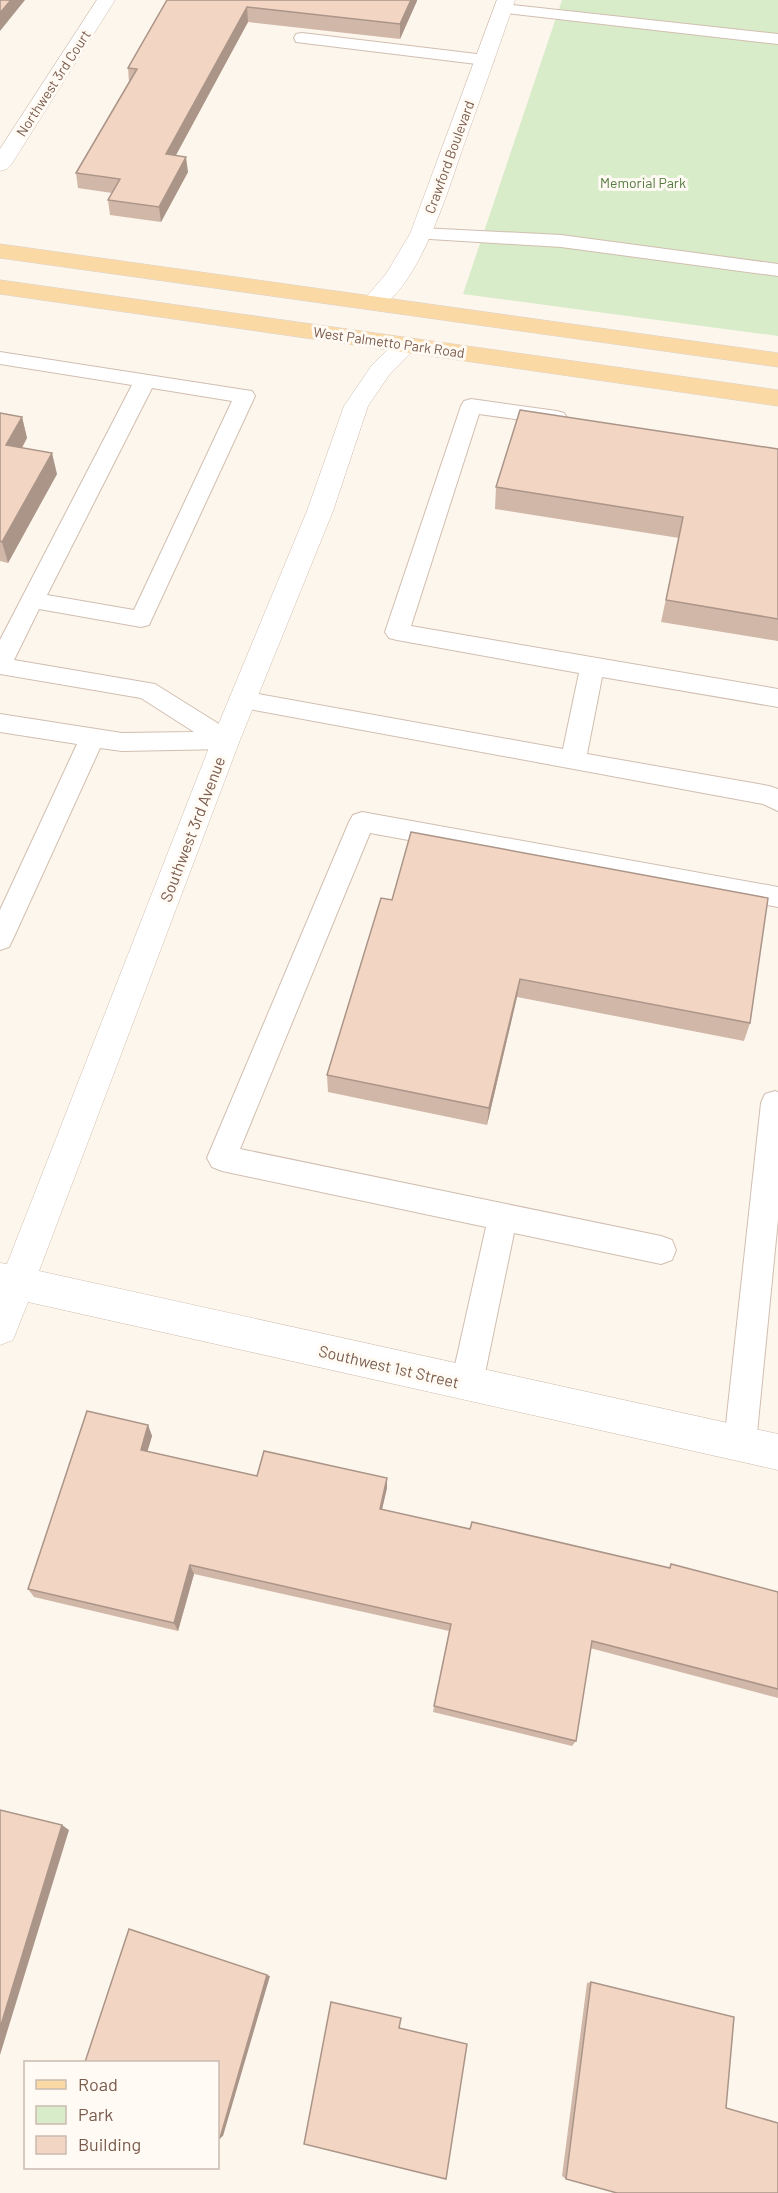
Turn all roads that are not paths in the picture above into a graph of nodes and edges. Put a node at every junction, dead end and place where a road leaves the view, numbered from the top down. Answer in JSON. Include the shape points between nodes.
{"nodes":[{"id":1,"x":106,"y":0,"type":"edge"},
{"id":2,"x":599,"y":0,"type":"edge"},
{"id":3,"x":505,"y":5,"type":"edge"},
{"id":4,"x":593,"y":19,"type":"junction"},
{"id":5,"x":302,"y":38,"type":"edge"},
{"id":6,"x":778,"y":39,"type":"edge"},
{"id":7,"x":484,"y":60,"type":"junction"},
{"id":8,"x":6,"y":146,"type":"edge"},
{"id":9,"x":0,"y":165,"type":"edge"},
{"id":10,"x":421,"y":234,"type":"junction"},
{"id":11,"x":0,"y":251,"type":"edge"},
{"id":12,"x":778,"y":270,"type":"edge"},
{"id":13,"x":0,"y":287,"type":"edge"},
{"id":14,"x":372,"y":303,"type":"junction"},
{"id":15,"x":230,"y":319,"type":"junction"},
{"id":16,"x":519,"y":324,"type":"junction"},
{"id":17,"x":406,"y":345,"type":"junction"},
{"id":18,"x":0,"y":358,"type":"edge"},
{"id":19,"x":778,"y":360,"type":"edge"},
{"id":20,"x":145,"y":381,"type":"junction"},
{"id":21,"x":778,"y":398,"type":"edge"},
{"id":22,"x":577,"y":421,"type":"edge"},
{"id":23,"x":31,"y":600,"type":"junction"},
{"id":24,"x":0,"y":664,"type":"edge"},
{"id":25,"x":592,"y":667,"type":"junction"},
{"id":26,"x":778,"y":698,"type":"edge"},
{"id":27,"x":242,"y":700,"type":"junction"},
{"id":28,"x":0,"y":723,"type":"edge"},
{"id":29,"x":93,"y":737,"type":"junction"},
{"id":30,"x":226,"y":740,"type":"junction"},
{"id":31,"x":573,"y":761,"type":"junction"},
{"id":32,"x":778,"y":801,"type":"edge"},
{"id":33,"x":778,"y":897,"type":"edge"},
{"id":34,"x":0,"y":939,"type":"edge"},
{"id":35,"x":775,"y":1102,"type":"dead end"},
{"id":36,"x":503,"y":1216,"type":"junction"},
{"id":37,"x":661,"y":1250,"type":"dead end"},
{"id":38,"x":9,"y":1281,"type":"edge"},
{"id":39,"x":767,"y":1287,"type":"edge"},
{"id":40,"x":0,"y":1328,"type":"edge"},
{"id":41,"x":466,"y":1383,"type":"junction"},
{"id":42,"x":740,"y":1443,"type":"junction"},
{"id":43,"x":778,"y":1452,"type":"edge"}],
"edges":[{"from":1,"to":8,"type":"street","name":"Northwest 3rd Court"},
{"from":2,"to":4,"type":"lane"},
{"from":3,"to":4,"type":"lane"},
{"from":3,"to":7,"type":"street","name":"Crawford Boulevard"},
{"from":4,"to":6,"type":"lane"},
{"from":5,"to":7,"type":"lane"},
{"from":7,"to":10,"type":"street","name":"Crawford Boulevard"},
{"from":8,"to":9,"type":"street","name":"Northwest 3rd Court"},
{"from":10,"to":12,"type":"lane","via":[[561,241]]},
{"from":10,"to":14,"type":"street","name":"Crawford Boulevard","via":[[403,268]]},
{"from":11,"to":14,"type":"main road"},
{"from":13,"to":15,"type":"main road","name":"West Palmetto Park Road"},
{"from":14,"to":15,"type":"main road","via":[[339,314]]},
{"from":14,"to":16,"type":"main road"},
{"from":15,"to":17,"type":"main road","name":"West Palmetto Park Road"},
{"from":16,"to":17,"type":"main road","via":[[436,333]]},
{"from":16,"to":19,"type":"main road"},
{"from":17,"to":21,"type":"main road","name":"West Palmetto Park Road"},
{"from":17,"to":27,"type":"street","name":"Southwest 3rd Avenue","via":[[380,370],[356,406],[320,511]]},
{"from":18,"to":20,"type":"lane"},
{"from":20,"to":23,"type":"lane"},
{"from":20,"to":23,"type":"lane","via":[[245,396],[141,619]]},
{"from":22,"to":25,"type":"lane","via":[[471,406],[397,632]]},
{"from":23,"to":24,"type":"lane"},
{"from":24,"to":30,"type":"lane","via":[[147,690]]},
{"from":25,"to":26,"type":"lane"},
{"from":25,"to":31,"type":"lane"},
{"from":27,"to":30,"type":"street","name":"Southwest 3rd Avenue"},
{"from":27,"to":31,"type":"lane"},
{"from":28,"to":29,"type":"lane"},
{"from":29,"to":30,"type":"lane","via":[[122,742]]},
{"from":29,"to":34,"type":"lane"},
{"from":30,"to":38,"type":"street","name":"Southwest 3rd Avenue"},
{"from":31,"to":32,"type":"lane"},
{"from":33,"to":36,"type":"lane","via":[[362,822],[222,1158]]},
{"from":35,"to":39,"type":"lane"},
{"from":36,"to":37,"type":"lane"},
{"from":36,"to":41,"type":"lane"},
{"from":38,"to":40,"type":"street","name":"Southwest 3rd Avenue"},
{"from":38,"to":41,"type":"street","name":"Southwest 1st Street"},
{"from":39,"to":42,"type":"lane"},
{"from":41,"to":42,"type":"street","name":"Southwest 1st Street"},
{"from":42,"to":43,"type":"street","name":"Southwest 1st Street"}]}
